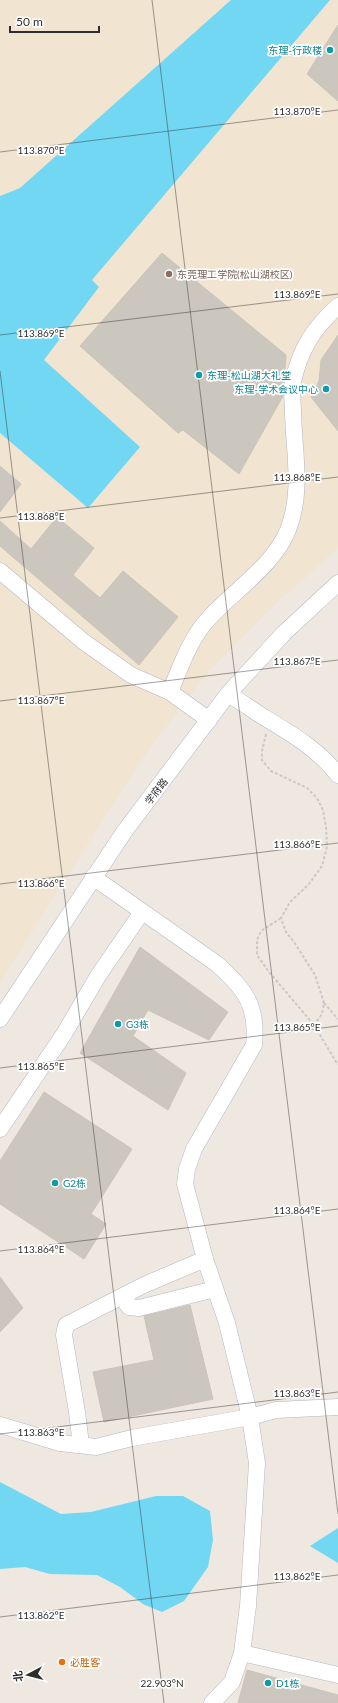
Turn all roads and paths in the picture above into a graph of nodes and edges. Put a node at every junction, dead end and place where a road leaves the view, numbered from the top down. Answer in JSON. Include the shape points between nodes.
{"nodes":[{"id":1,"x":338,"y":306,"type":"edge"},
{"id":2,"x":0,"y":571,"type":"edge"},
{"id":3,"x":338,"y":583,"type":"edge"},
{"id":4,"x":170,"y":692,"type":"junction"},
{"id":5,"x":228,"y":694,"type":"junction"},
{"id":6,"x":209,"y":720,"type":"junction"},
{"id":7,"x":270,"y":721,"type":"junction"},
{"id":8,"x":338,"y":775,"type":"edge"},
{"id":9,"x":93,"y":877,"type":"junction"},
{"id":10,"x":142,"y":912,"type":"junction"},
{"id":11,"x":281,"y":918,"type":"junction"},
{"id":12,"x":324,"y":1003,"type":"junction"},
{"id":13,"x":0,"y":1019,"type":"edge"},
{"id":14,"x":338,"y":1019,"type":"edge"},
{"id":15,"x":314,"y":1025,"type":"junction"},
{"id":16,"x":338,"y":1065,"type":"edge"},
{"id":17,"x":0,"y":1129,"type":"edge"},
{"id":18,"x":206,"y":1259,"type":"junction"},
{"id":19,"x":215,"y":1289,"type":"junction"},
{"id":20,"x":128,"y":1301,"type":"junction"},
{"id":21,"x":338,"y":1407,"type":"edge"},
{"id":22,"x":250,"y":1417,"type":"junction"},
{"id":23,"x":0,"y":1425,"type":"edge"},
{"id":24,"x":81,"y":1445,"type":"junction"},
{"id":25,"x":242,"y":1653,"type":"junction"},
{"id":26,"x":338,"y":1675,"type":"edge"},
{"id":27,"x":212,"y":1703,"type":"edge"}],
"edges":[{"from":1,"to":4,"type":"street","via":[[319,324],[303,349],[292,384],[298,465],[296,499],[288,530],[274,554],[209,618],[189,647]]},
{"from":2,"to":4,"type":"street","via":[[84,642],[131,675]]},
{"from":3,"to":5,"type":"street","name":"学府路","via":[[284,633]]},
{"from":4,"to":6,"type":"street"},
{"from":5,"to":6,"type":"street","name":"学府路"},
{"from":5,"to":7,"type":"street"},
{"from":6,"to":9,"type":"street","name":"学府路"},
{"from":7,"to":8,"type":"street","via":[[302,740]]},
{"from":7,"to":11,"type":"path","via":[[262,760],[272,771],[307,788],[317,798],[323,810],[326,827],[327,846],[322,866],[309,884],[290,902]]},
{"from":9,"to":10,"type":"street"},
{"from":9,"to":13,"type":"street","name":"学府路"},
{"from":10,"to":17,"type":"street"},
{"from":10,"to":18,"type":"street","via":[[218,964],[246,996],[254,1013],[254,1045],[202,1133],[187,1169],[185,1184]]},
{"from":11,"to":12,"type":"path","via":[[286,932],[315,975]]},
{"from":11,"to":15,"type":"path","via":[[261,931],[257,940],[258,955],[269,972]]},
{"from":12,"to":14,"type":"path"},
{"from":12,"to":15,"type":"path","via":[[322,1014]]},
{"from":15,"to":16,"type":"path"},
{"from":18,"to":19,"type":"street"},
{"from":18,"to":20,"type":"street","via":[[150,1282]]},
{"from":19,"to":20,"type":"street","via":[[139,1308]]},
{"from":19,"to":22,"type":"street","via":[[227,1323]]},
{"from":20,"to":24,"type":"street","via":[[105,1305],[66,1325],[64,1335]]},
{"from":21,"to":22,"type":"street","via":[[276,1410]]},
{"from":22,"to":24,"type":"street","via":[[96,1447]]},
{"from":22,"to":25,"type":"street","via":[[257,1463],[248,1606]]},
{"from":23,"to":24,"type":"street","via":[[60,1443]]},
{"from":25,"to":26,"type":"street"},
{"from":25,"to":27,"type":"street","via":[[232,1682]]}]}
